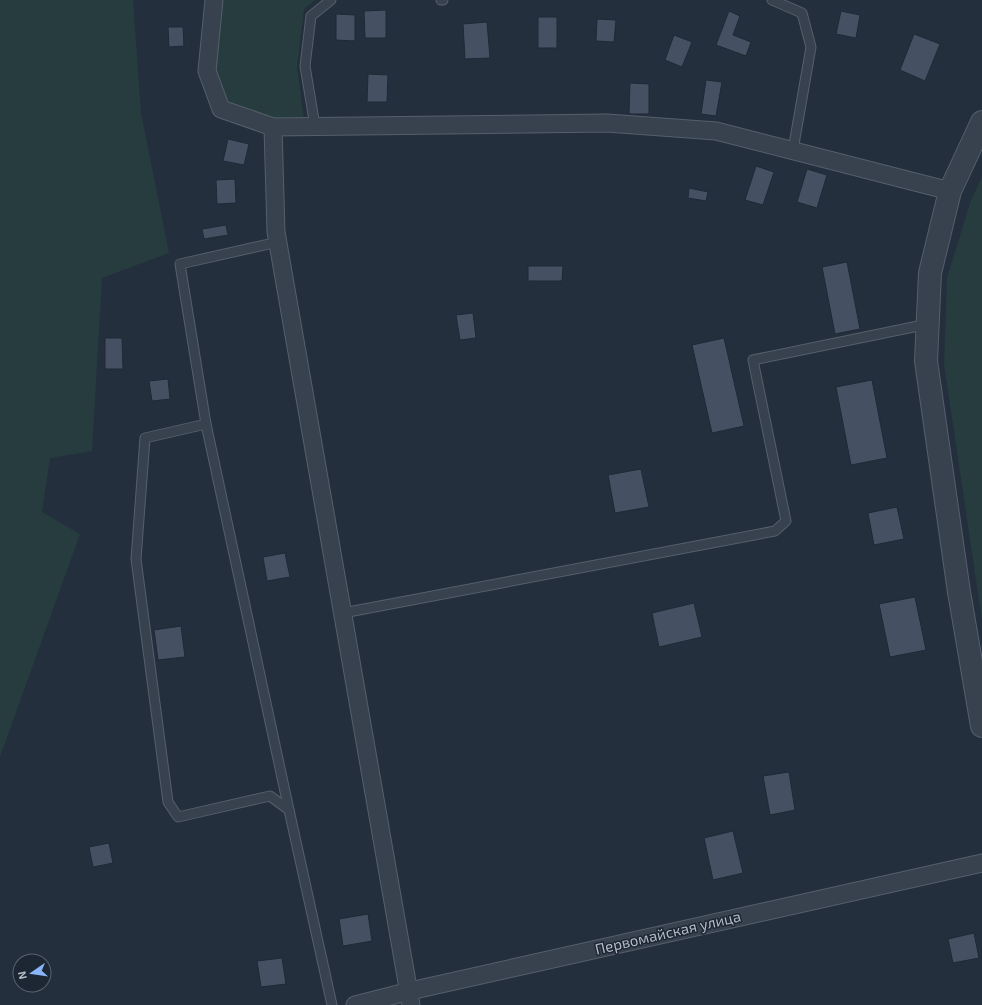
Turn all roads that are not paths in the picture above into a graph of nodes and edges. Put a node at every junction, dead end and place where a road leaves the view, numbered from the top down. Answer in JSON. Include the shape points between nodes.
{"nodes":[{"id":1,"x":214,"y":0,"type":"edge"},
{"id":2,"x":330,"y":0,"type":"edge"},
{"id":3,"x":772,"y":0,"type":"edge"},
{"id":4,"x":982,"y":122,"type":"edge"},
{"id":5,"x":315,"y":126,"type":"junction"},
{"id":6,"x":273,"y":127,"type":"junction"},
{"id":7,"x":793,"y":150,"type":"junction"},
{"id":8,"x":950,"y":191,"type":"junction"},
{"id":9,"x":278,"y":242,"type":"junction"},
{"id":10,"x":928,"y":324,"type":"junction"},
{"id":11,"x":206,"y":424,"type":"junction"},
{"id":12,"x":343,"y":614,"type":"junction"},
{"id":13,"x":977,"y":668,"type":"edge"},
{"id":14,"x":982,"y":726,"type":"edge"},
{"id":15,"x":289,"y":810,"type":"junction"},
{"id":16,"x":982,"y":863,"type":"edge"},
{"id":17,"x":410,"y":998,"type":"edge"},
{"id":18,"x":332,"y":1005,"type":"edge"},
{"id":19,"x":355,"y":1005,"type":"edge"}],
"edges":[{"from":1,"to":6,"type":"street","via":[[207,71],[221,109]]},
{"from":2,"to":5,"type":"lane","via":[[311,16],[306,66]]},
{"from":3,"to":7,"type":"lane","via":[[802,13],[811,47]]},
{"from":4,"to":8,"type":"street"},
{"from":5,"to":6,"type":"street"},
{"from":5,"to":7,"type":"street","via":[[607,123],[716,130]]},
{"from":6,"to":9,"type":"street"},
{"from":7,"to":8,"type":"street"},
{"from":8,"to":10,"type":"street","via":[[930,273]]},
{"from":9,"to":11,"type":"lane","via":[[180,264]]},
{"from":9,"to":12,"type":"street"},
{"from":10,"to":12,"type":"lane","via":[[753,360],[786,521],[775,531]]},
{"from":10,"to":13,"type":"street","via":[[926,361],[959,592]]},
{"from":11,"to":15,"type":"lane"},
{"from":11,"to":15,"type":"lane","via":[[145,438],[136,559],[168,802],[178,818],[270,796]]},
{"from":12,"to":17,"type":"street"},
{"from":13,"to":14,"type":"street"},
{"from":15,"to":18,"type":"lane"},
{"from":16,"to":17,"type":"street","name":"Первомайская улица"},
{"from":17,"to":19,"type":"street","name":"Первомайская улица"}]}
